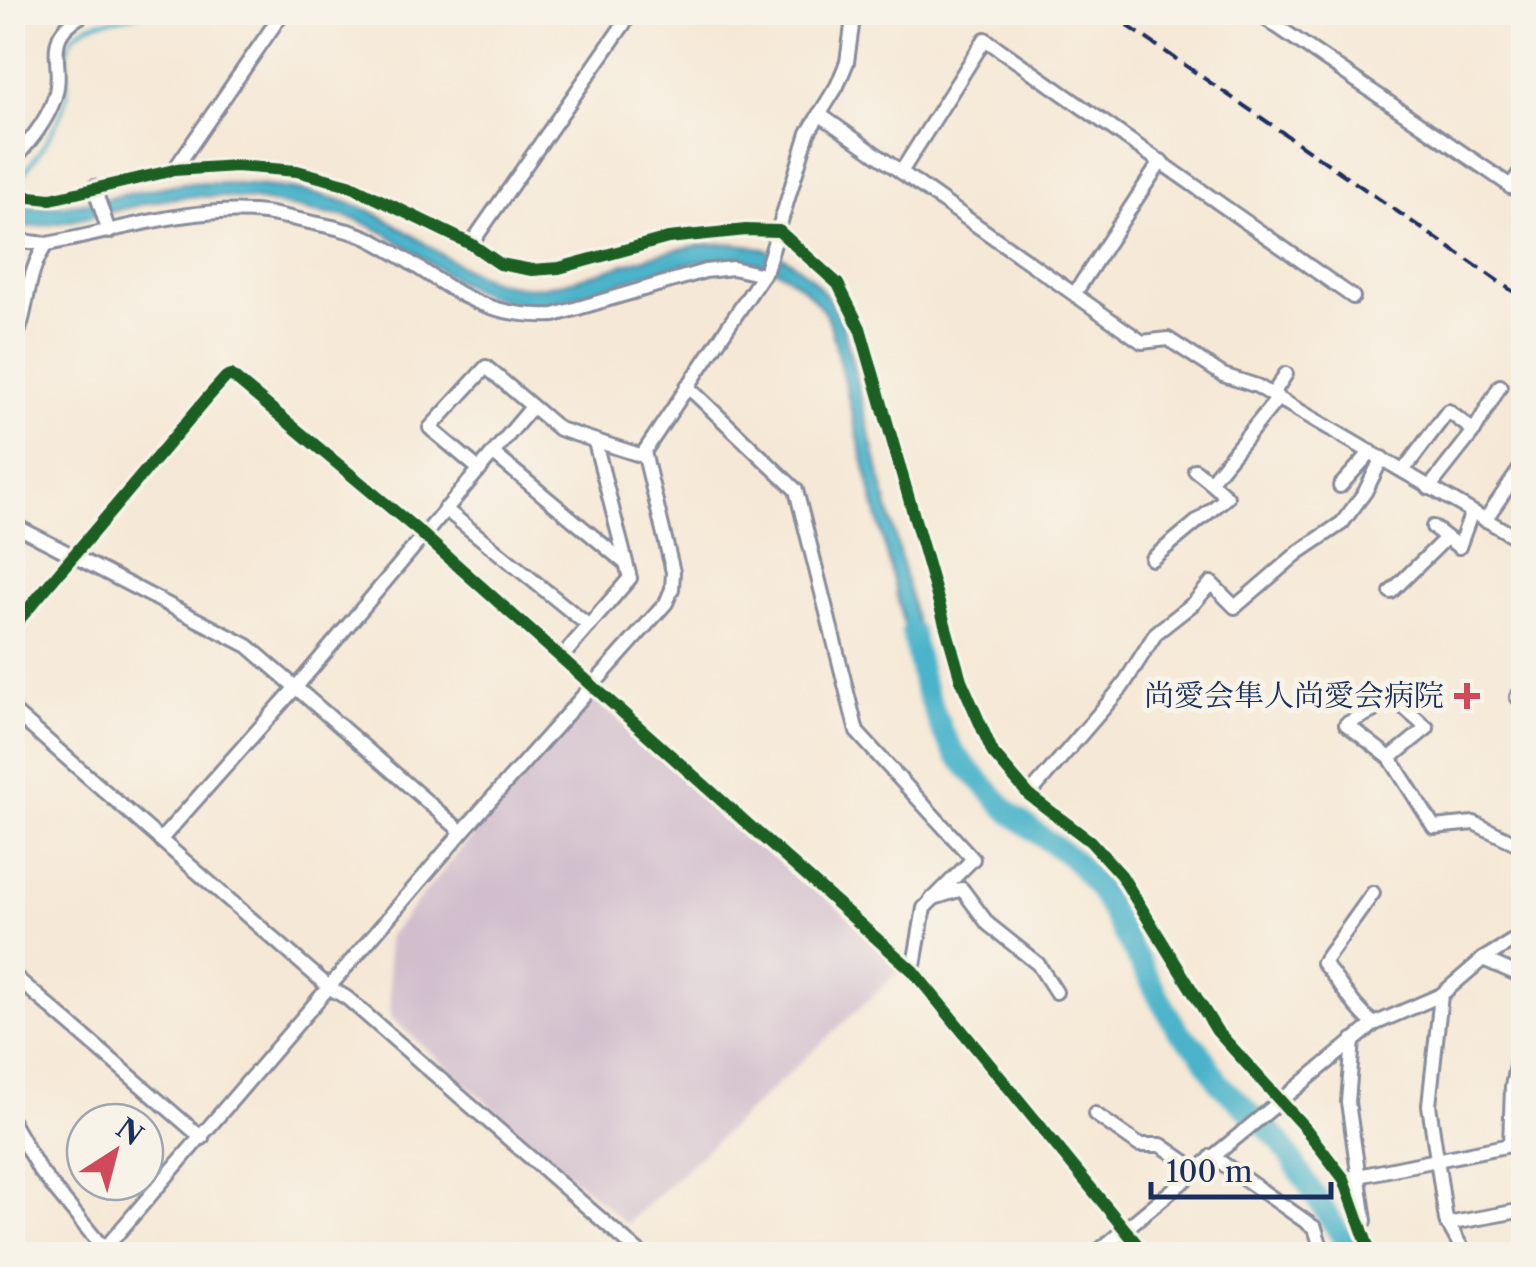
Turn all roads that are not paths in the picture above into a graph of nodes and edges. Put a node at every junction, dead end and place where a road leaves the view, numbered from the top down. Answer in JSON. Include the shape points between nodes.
{"nodes":[{"id":1,"x":88,"y":12,"type":"edge"},
{"id":2,"x":632,"y":12,"type":"edge"},
{"id":3,"x":854,"y":12,"type":"edge"},
{"id":4,"x":1256,"y":12,"type":"edge"},
{"id":5,"x":1283,"y":12,"type":"edge"},
{"id":6,"x":280,"y":13,"type":"edge"},
{"id":7,"x":1274,"y":25,"type":"junction"},
{"id":8,"x":819,"y":114,"type":"junction"},
{"id":9,"x":1161,"y":160,"type":"junction"},
{"id":10,"x":12,"y":162,"type":"edge"},
{"id":11,"x":1524,"y":167,"type":"edge"},
{"id":12,"x":174,"y":170,"type":"junction"},
{"id":13,"x":901,"y":172,"type":"junction"},
{"id":14,"x":1510,"y":186,"type":"junction"},
{"id":15,"x":94,"y":187,"type":"junction"},
{"id":16,"x":16,"y":194,"type":"edge"},
{"id":17,"x":1524,"y":196,"type":"edge"},
{"id":18,"x":108,"y":232,"type":"junction"},
{"id":19,"x":777,"y":235,"type":"junction"},
{"id":20,"x":12,"y":240,"type":"edge"},
{"id":21,"x":46,"y":244,"type":"junction"},
{"id":22,"x":471,"y":244,"type":"junction"},
{"id":23,"x":765,"y":272,"type":"junction"},
{"id":24,"x":1074,"y":293,"type":"junction"},
{"id":25,"x":1353,"y":297,"type":"dead end"},
{"id":26,"x":12,"y":346,"type":"edge"},
{"id":27,"x":1286,"y":374,"type":"dead end"},
{"id":28,"x":687,"y":386,"type":"junction"},
{"id":29,"x":1500,"y":386,"type":"dead end"},
{"id":30,"x":1275,"y":397,"type":"junction"},
{"id":31,"x":532,"y":407,"type":"junction"},
{"id":32,"x":1474,"y":430,"type":"junction"},
{"id":33,"x":594,"y":442,"type":"junction"},
{"id":34,"x":495,"y":454,"type":"junction"},
{"id":35,"x":1376,"y":455,"type":"junction"},
{"id":36,"x":643,"y":456,"type":"junction"},
{"id":37,"x":1524,"y":462,"type":"edge"},
{"id":38,"x":480,"y":470,"type":"junction"},
{"id":39,"x":1195,"y":470,"type":"dead end"},
{"id":40,"x":1403,"y":471,"type":"junction"},
{"id":41,"x":1210,"y":482,"type":"junction"},
{"id":42,"x":1340,"y":486,"type":"dead end"},
{"id":43,"x":1429,"y":488,"type":"junction"},
{"id":44,"x":445,"y":508,"type":"junction"},
{"id":45,"x":1471,"y":514,"type":"junction"},
{"id":46,"x":1485,"y":520,"type":"junction"},
{"id":47,"x":12,"y":524,"type":"edge"},
{"id":48,"x":1433,"y":527,"type":"dead end"},
{"id":49,"x":422,"y":534,"type":"junction"},
{"id":50,"x":1446,"y":538,"type":"junction"},
{"id":51,"x":1524,"y":542,"type":"edge"},
{"id":52,"x":73,"y":557,"type":"junction"},
{"id":53,"x":1152,"y":560,"type":"dead end"},
{"id":54,"x":625,"y":564,"type":"junction"},
{"id":55,"x":1391,"y":592,"type":"dead end"},
{"id":56,"x":589,"y":626,"type":"junction"},
{"id":57,"x":12,"y":628,"type":"edge"},
{"id":58,"x":561,"y":658,"type":"junction"},
{"id":59,"x":297,"y":686,"type":"junction"},
{"id":60,"x":592,"y":686,"type":"junction"},
{"id":61,"x":12,"y":710,"type":"edge"},
{"id":62,"x":1390,"y":758,"type":"junction"},
{"id":63,"x":1029,"y":796,"type":"junction"},
{"id":64,"x":462,"y":832,"type":"junction"},
{"id":65,"x":162,"y":838,"type":"junction"},
{"id":66,"x":1524,"y":848,"type":"edge"},
{"id":67,"x":1373,"y":894,"type":"dead end"},
{"id":68,"x":929,"y":900,"type":"junction"},
{"id":69,"x":1524,"y":934,"type":"edge"},
{"id":70,"x":1483,"y":959,"type":"junction"},
{"id":71,"x":913,"y":971,"type":"junction"},
{"id":72,"x":12,"y":974,"type":"edge"},
{"id":73,"x":1524,"y":977,"type":"edge"},
{"id":74,"x":330,"y":988,"type":"junction"},
{"id":75,"x":1056,"y":992,"type":"dead end"},
{"id":76,"x":1441,"y":995,"type":"junction"},
{"id":77,"x":1524,"y":1022,"type":"edge"},
{"id":78,"x":1374,"y":1024,"type":"junction"},
{"id":79,"x":1353,"y":1040,"type":"junction"},
{"id":80,"x":1520,"y":1055,"type":"edge"},
{"id":81,"x":1281,"y":1101,"type":"junction"},
{"id":82,"x":1094,"y":1114,"type":"dead end"},
{"id":83,"x":12,"y":1122,"type":"edge"},
{"id":84,"x":202,"y":1138,"type":"junction"},
{"id":85,"x":1517,"y":1145,"type":"edge"},
{"id":86,"x":1212,"y":1156,"type":"junction"},
{"id":87,"x":1436,"y":1160,"type":"junction"},
{"id":88,"x":1198,"y":1170,"type":"junction"},
{"id":89,"x":1350,"y":1178,"type":"junction"},
{"id":90,"x":1524,"y":1210,"type":"edge"},
{"id":91,"x":1447,"y":1224,"type":"junction"},
{"id":92,"x":1125,"y":1230,"type":"junction"},
{"id":93,"x":1370,"y":1253,"type":"edge"},
{"id":94,"x":104,"y":1254,"type":"edge"},
{"id":95,"x":641,"y":1254,"type":"edge"},
{"id":96,"x":1095,"y":1254,"type":"edge"},
{"id":97,"x":1144,"y":1254,"type":"edge"},
{"id":98,"x":1323,"y":1254,"type":"edge"},
{"id":99,"x":1464,"y":1254,"type":"edge"}],
"edges":[{"from":1,"to":10,"type":"street","via":[[60,32],[53,103]]},
{"from":2,"to":22,"type":"street"},
{"from":3,"to":8,"type":"street","via":[[847,62]]},
{"from":4,"to":7,"type":"street"},
{"from":5,"to":7,"type":"street"},
{"from":6,"to":12,"type":"street"},
{"from":7,"to":14,"type":"street"},
{"from":8,"to":13,"type":"street"},
{"from":8,"to":19,"type":"street"},
{"from":9,"to":13,"type":"street","via":[[985,40]]},
{"from":9,"to":24,"type":"street"},
{"from":9,"to":25,"type":"street"},
{"from":11,"to":14,"type":"street"},
{"from":12,"to":15,"type":"street"},
{"from":12,"to":22,"type":"street","via":[[236,166],[314,176],[350,185]]},
{"from":13,"to":24,"type":"street"},
{"from":14,"to":17,"type":"street"},
{"from":15,"to":16,"type":"street","via":[[52,199]]},
{"from":15,"to":18,"type":"street"},
{"from":18,"to":21,"type":"street"},
{"from":18,"to":23,"type":"street","via":[[160,219],[263,213],[366,237],[460,296],[532,316],[705,272]]},
{"from":19,"to":22,"type":"street","via":[[746,230],[668,238],[532,270],[500,264]]},
{"from":19,"to":23,"type":"street"},
{"from":19,"to":63,"type":"street","via":[[838,284],[850,304],[961,680],[994,753]]},
{"from":20,"to":21,"type":"street"},
{"from":21,"to":26,"type":"street","via":[[35,260]]},
{"from":23,"to":28,"type":"street"},
{"from":24,"to":30,"type":"street","via":[[1142,342],[1168,339],[1223,375]]},
{"from":27,"to":30,"type":"street"},
{"from":28,"to":36,"type":"street"},
{"from":28,"to":68,"type":"street","via":[[796,490],[857,732],[974,859]]},
{"from":29,"to":32,"type":"street"},
{"from":30,"to":35,"type":"street"},
{"from":30,"to":41,"type":"street"},
{"from":31,"to":33,"type":"street","via":[[559,429]]},
{"from":31,"to":34,"type":"street"},
{"from":31,"to":38,"type":"street","via":[[486,367],[430,428]]},
{"from":32,"to":40,"type":"street","via":[[1448,412]]},
{"from":32,"to":43,"type":"street"},
{"from":33,"to":36,"type":"street"},
{"from":33,"to":54,"type":"street"},
{"from":34,"to":38,"type":"street"},
{"from":34,"to":54,"type":"street"},
{"from":35,"to":40,"type":"street"},
{"from":35,"to":42,"type":"street"},
{"from":35,"to":63,"type":"street","via":[[1366,492],[1342,523],[1236,607],[1210,584],[1156,633],[1122,686]]},
{"from":36,"to":60,"type":"street","via":[[672,588]]},
{"from":37,"to":46,"type":"street"},
{"from":38,"to":44,"type":"street"},
{"from":39,"to":41,"type":"street"},
{"from":40,"to":43,"type":"street"},
{"from":41,"to":53,"type":"street","via":[[1227,497]]},
{"from":43,"to":45,"type":"street"},
{"from":44,"to":49,"type":"street"},
{"from":44,"to":56,"type":"street"},
{"from":45,"to":46,"type":"street"},
{"from":45,"to":50,"type":"street","via":[[1459,547]]},
{"from":46,"to":51,"type":"street"},
{"from":47,"to":52,"type":"street"},
{"from":48,"to":50,"type":"street"},
{"from":49,"to":52,"type":"street","via":[[231,375]]},
{"from":49,"to":58,"type":"street"},
{"from":49,"to":59,"type":"street"},
{"from":50,"to":55,"type":"street"},
{"from":52,"to":57,"type":"street"},
{"from":52,"to":59,"type":"street","via":[[248,646]]},
{"from":54,"to":56,"type":"street","via":[[630,578]]},
{"from":56,"to":58,"type":"street"},
{"from":58,"to":60,"type":"street"},
{"from":59,"to":64,"type":"street"},
{"from":59,"to":65,"type":"street"},
{"from":60,"to":64,"type":"street"},
{"from":60,"to":71,"type":"street"},
{"from":61,"to":65,"type":"street"},
{"from":62,"to":62,"type":"street","via":[[1346,724],[1395,700],[1427,728]]},
{"from":62,"to":66,"type":"street","via":[[1434,828],[1474,823]]},
{"from":63,"to":81,"type":"street","via":[[1107,858],[1216,1031]]},
{"from":64,"to":74,"type":"street"},
{"from":65,"to":74,"type":"street"},
{"from":67,"to":78,"type":"street","via":[[1323,962]]},
{"from":68,"to":71,"type":"street"},
{"from":68,"to":75,"type":"street","via":[[962,889],[988,924],[1038,964]]},
{"from":69,"to":70,"type":"street"},
{"from":70,"to":73,"type":"street"},
{"from":70,"to":76,"type":"street"},
{"from":71,"to":92,"type":"street"},
{"from":72,"to":84,"type":"street"},
{"from":74,"to":84,"type":"street"},
{"from":74,"to":95,"type":"street"},
{"from":76,"to":78,"type":"street"},
{"from":76,"to":87,"type":"street","via":[[1429,1105]]},
{"from":77,"to":80,"type":"street"},
{"from":78,"to":79,"type":"street"},
{"from":79,"to":81,"type":"street"},
{"from":79,"to":89,"type":"street"},
{"from":80,"to":85,"type":"street"},
{"from":81,"to":86,"type":"street"},
{"from":81,"to":89,"type":"street"},
{"from":82,"to":88,"type":"street","via":[[1139,1145],[1160,1145]]},
{"from":83,"to":94,"type":"street","via":[[40,1171]]},
{"from":84,"to":94,"type":"street"},
{"from":85,"to":87,"type":"street"},
{"from":86,"to":88,"type":"street"},
{"from":86,"to":98,"type":"street","via":[[1315,1228]]},
{"from":87,"to":89,"type":"street"},
{"from":87,"to":91,"type":"street"},
{"from":88,"to":92,"type":"street"},
{"from":89,"to":93,"type":"street"},
{"from":90,"to":91,"type":"street"},
{"from":91,"to":99,"type":"street"},
{"from":92,"to":96,"type":"street"},
{"from":92,"to":97,"type":"street"}]}
